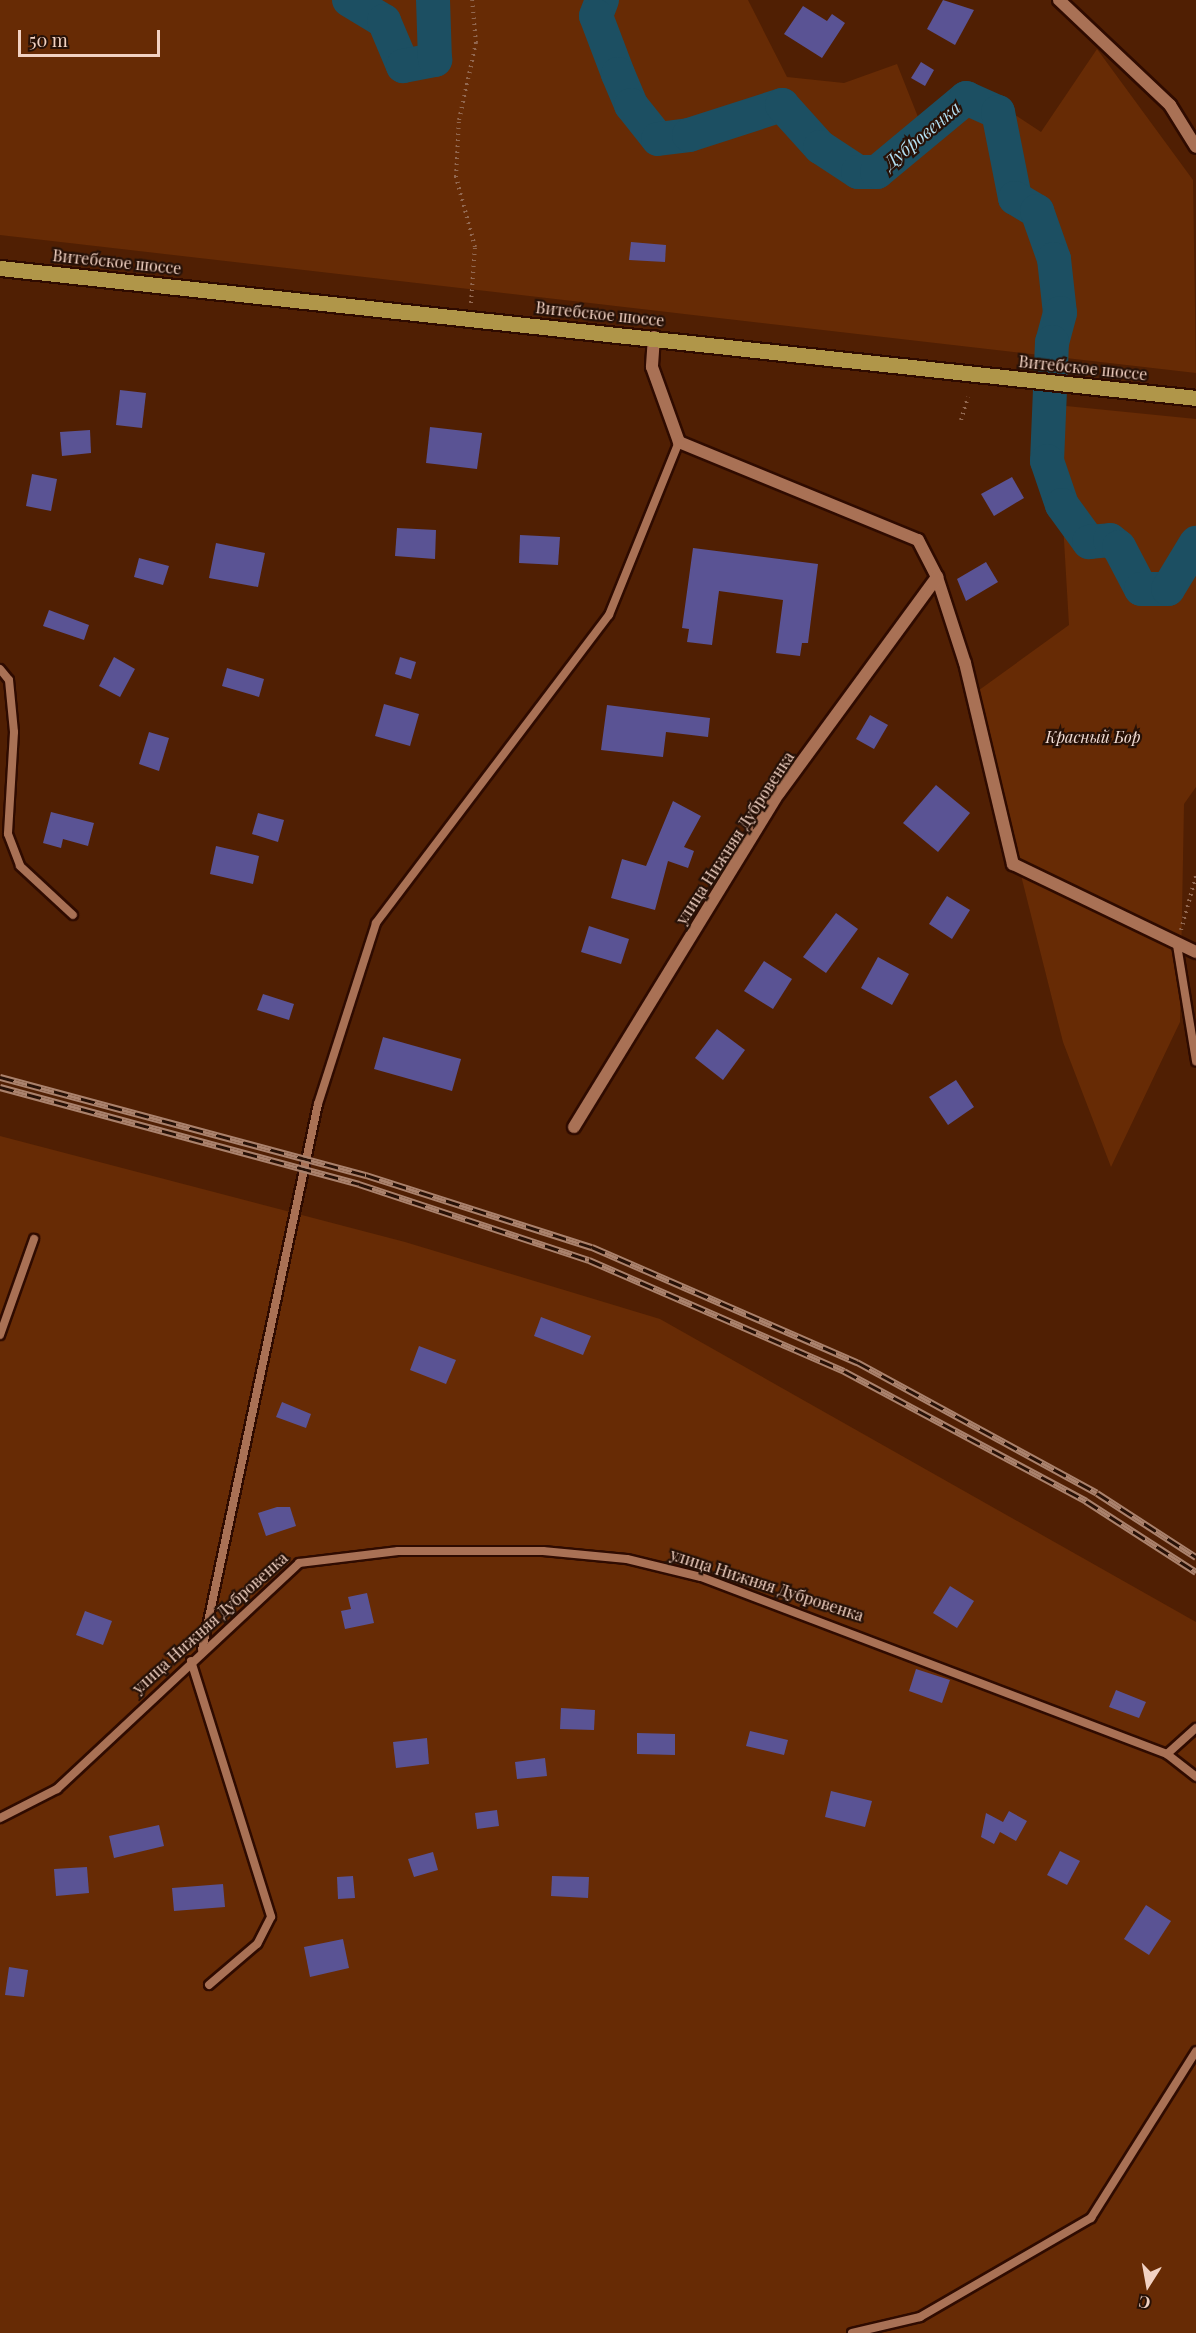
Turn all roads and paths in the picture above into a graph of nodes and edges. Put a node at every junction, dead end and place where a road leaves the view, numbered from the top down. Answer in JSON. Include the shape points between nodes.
{"nodes":[{"id":1,"x":472,"y":0,"type":"edge"},
{"id":2,"x":1059,"y":0,"type":"edge"},
{"id":3,"x":1196,"y":147,"type":"edge"},
{"id":4,"x":0,"y":268,"type":"edge"},
{"id":5,"x":470,"y":318,"type":"junction"},
{"id":6,"x":654,"y":338,"type":"junction"},
{"id":7,"x":968,"y":397,"type":"dead end"},
{"id":8,"x":1196,"y":398,"type":"edge"},
{"id":9,"x":961,"y":420,"type":"dead end"},
{"id":10,"x":679,"y":442,"type":"junction"},
{"id":11,"x":937,"y":577,"type":"junction"},
{"id":12,"x":0,"y":669,"type":"edge"},
{"id":13,"x":1196,"y":876,"type":"edge"},
{"id":14,"x":73,"y":915,"type":"dead end"},
{"id":15,"x":1177,"y":945,"type":"junction"},
{"id":16,"x":1196,"y":952,"type":"edge"},
{"id":17,"x":1196,"y":1061,"type":"edge"},
{"id":18,"x":574,"y":1127,"type":"dead end"},
{"id":19,"x":34,"y":1239,"type":"dead end"},
{"id":20,"x":0,"y":1335,"type":"edge"},
{"id":21,"x":202,"y":1650,"type":"junction"},
{"id":22,"x":191,"y":1661,"type":"junction"},
{"id":23,"x":1196,"y":1728,"type":"edge"},
{"id":24,"x":1167,"y":1754,"type":"junction"},
{"id":25,"x":1196,"y":1777,"type":"edge"},
{"id":26,"x":0,"y":1818,"type":"edge"},
{"id":27,"x":209,"y":1985,"type":"dead end"},
{"id":28,"x":1196,"y":2051,"type":"edge"},
{"id":29,"x":852,"y":2333,"type":"edge"}],
"edges":[{"from":1,"to":5,"type":"path","via":[[477,43],[459,120],[456,177],[475,247]]},
{"from":2,"to":3,"type":"street","via":[[1170,105]]},
{"from":4,"to":5,"type":"main road","name":"Витебское шоссе"},
{"from":5,"to":6,"type":"main road","name":"Витебское шоссе"},
{"from":6,"to":8,"type":"main road","name":"Витебское шоссе"},
{"from":6,"to":10,"type":"street","via":[[652,367]]},
{"from":7,"to":9,"type":"path"},
{"from":10,"to":11,"type":"street","via":[[918,540]]},
{"from":10,"to":21,"type":"lane","via":[[609,615],[376,923],[318,1104]]},
{"from":11,"to":15,"type":"street","via":[[965,663],[1012,864]]},
{"from":11,"to":18,"type":"street","name":"улица Нижняя Дубровенка","via":[[779,794]]},
{"from":12,"to":14,"type":"lane","via":[[9,681],[14,732],[8,834],[20,866]]},
{"from":13,"to":15,"type":"path"},
{"from":15,"to":16,"type":"street"},
{"from":15,"to":17,"type":"lane"},
{"from":19,"to":20,"type":"lane"},
{"from":21,"to":22,"type":"lane","name":"улица Нижняя Дубровенка"},
{"from":21,"to":24,"type":"lane","name":"улица Нижняя Дубровенка","via":[[299,1563],[398,1551],[543,1551],[627,1559],[701,1578],[856,1632]]},
{"from":22,"to":26,"type":"lane","name":"улица Нижняя Дубровенка","via":[[57,1788]]},
{"from":22,"to":27,"type":"lane","via":[[271,1917],[257,1944]]},
{"from":23,"to":24,"type":"lane"},
{"from":24,"to":25,"type":"lane","name":"улица Нижняя Дубровенка"},
{"from":28,"to":29,"type":"lane","via":[[1091,2218],[920,2317]]}]}
